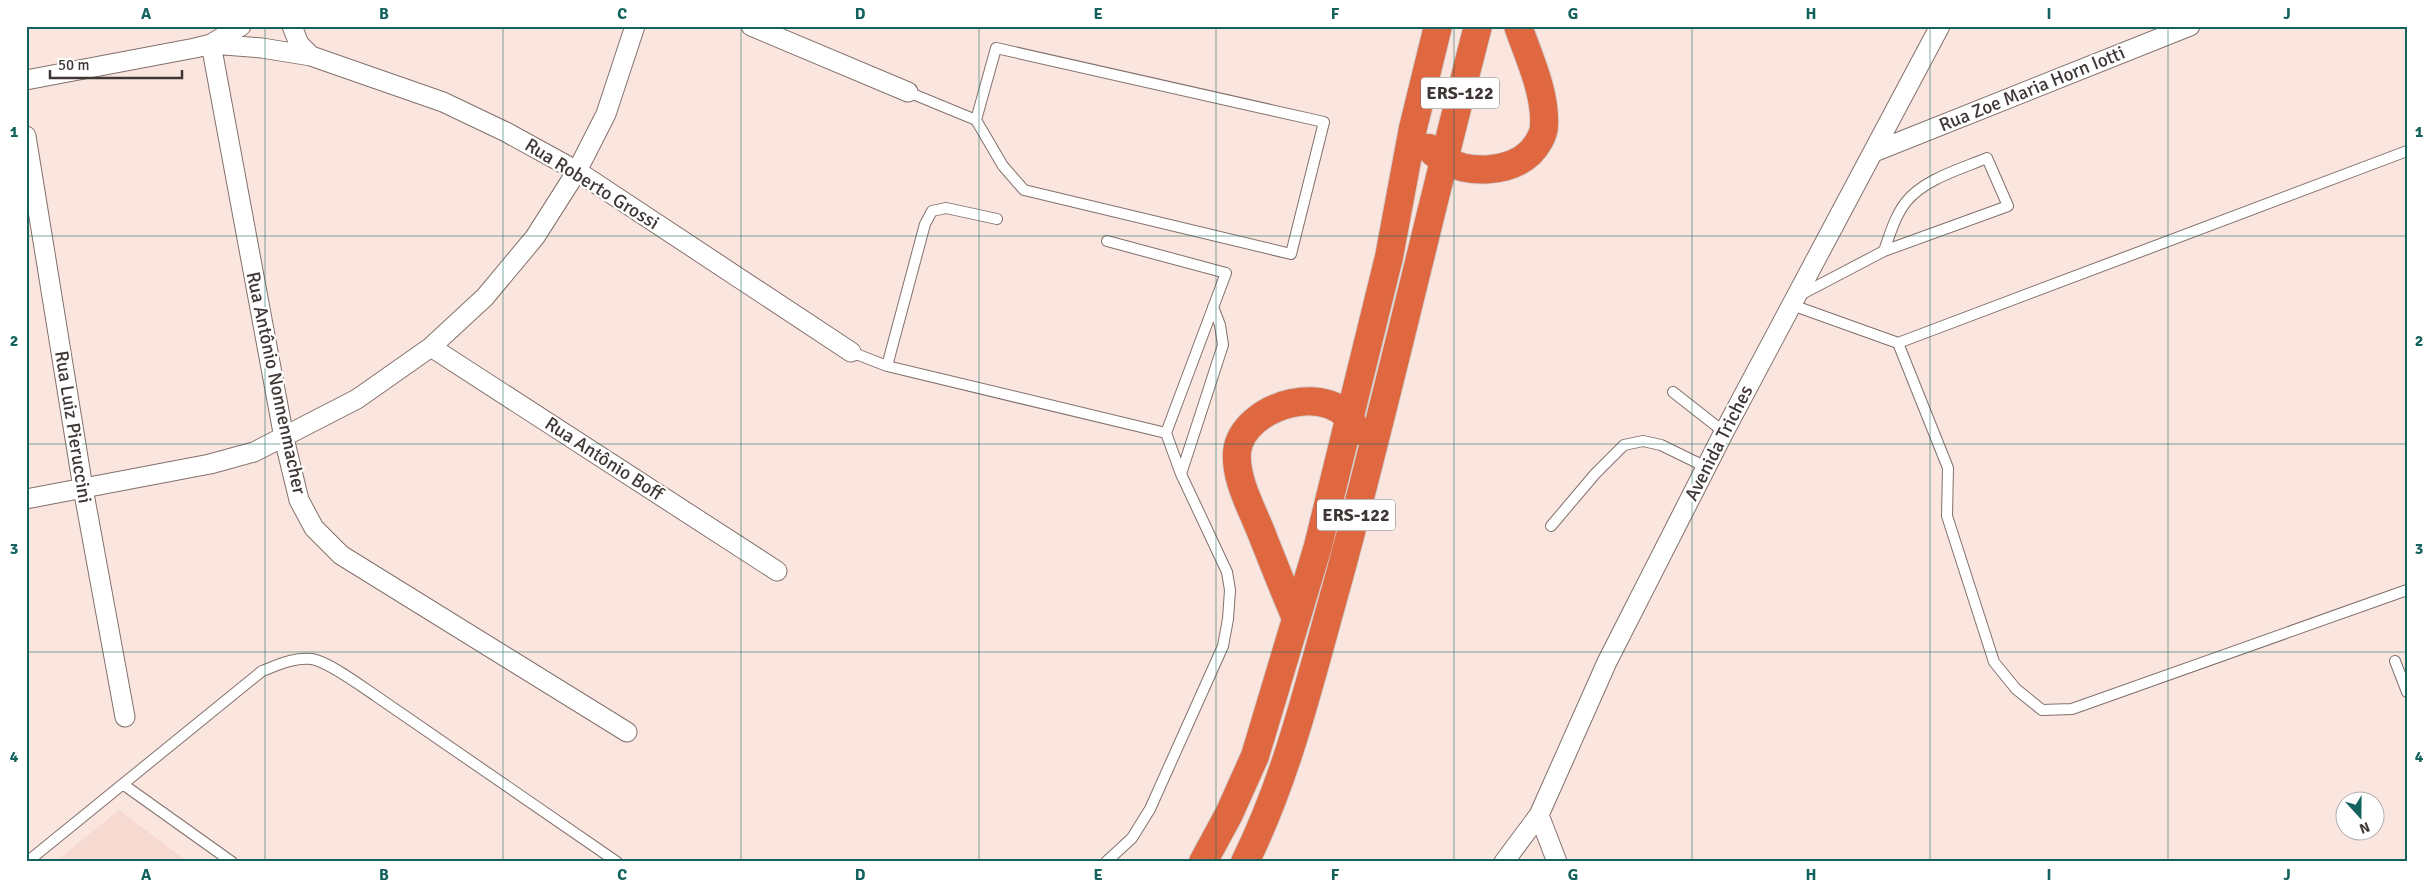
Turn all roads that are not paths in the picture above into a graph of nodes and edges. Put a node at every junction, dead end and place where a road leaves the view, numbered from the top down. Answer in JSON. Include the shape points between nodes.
{"nodes":[{"id":1,"x":241,"y":26,"type":"edge"},
{"id":2,"x":292,"y":26,"type":"edge"},
{"id":3,"x":635,"y":26,"type":"edge"},
{"id":4,"x":751,"y":26,"type":"edge"},
{"id":5,"x":1438,"y":26,"type":"edge"},
{"id":6,"x":1478,"y":26,"type":"edge"},
{"id":7,"x":1518,"y":26,"type":"edge"},
{"id":8,"x":1940,"y":26,"type":"edge"},
{"id":9,"x":2190,"y":26,"type":"edge"},
{"id":10,"x":211,"y":44,"type":"junction"},
{"id":11,"x":311,"y":56,"type":"junction"},
{"id":12,"x":26,"y":80,"type":"edge"},
{"id":13,"x":908,"y":92,"type":"joint"},
{"id":14,"x":976,"y":120,"type":"junction"},
{"id":15,"x":1413,"y":128,"type":"junction"},
{"id":16,"x":26,"y":136,"type":"edge"},
{"id":17,"x":2407,"y":151,"type":"edge"},
{"id":18,"x":1874,"y":152,"type":"junction"},
{"id":19,"x":1443,"y":160,"type":"junction"},
{"id":20,"x":576,"y":172,"type":"junction"},
{"id":21,"x":997,"y":220,"type":"dead end"},
{"id":22,"x":1107,"y":242,"type":"dead end"},
{"id":23,"x":1884,"y":251,"type":"junction"},
{"id":24,"x":1794,"y":300,"type":"junction"},
{"id":25,"x":1213,"y":307,"type":"junction"},
{"id":26,"x":1898,"y":343,"type":"junction"},
{"id":27,"x":432,"y":347,"type":"junction"},
{"id":28,"x":851,"y":352,"type":"joint"},
{"id":29,"x":887,"y":366,"type":"junction"},
{"id":30,"x":1673,"y":392,"type":"dead end"},
{"id":31,"x":1350,"y":417,"type":"junction"},
{"id":32,"x":1724,"y":432,"type":"junction"},
{"id":33,"x":1166,"y":433,"type":"junction"},
{"id":34,"x":284,"y":438,"type":"junction"},
{"id":35,"x":1706,"y":467,"type":"junction"},
{"id":36,"x":1180,"y":474,"type":"junction"},
{"id":37,"x":1366,"y":479,"type":"junction"},
{"id":38,"x":83,"y":488,"type":"junction"},
{"id":39,"x":26,"y":499,"type":"edge"},
{"id":40,"x":1551,"y":526,"type":"dead end"},
{"id":41,"x":777,"y":571,"type":"dead end"},
{"id":42,"x":2407,"y":590,"type":"edge"},
{"id":43,"x":1296,"y":616,"type":"junction"},
{"id":44,"x":2395,"y":661,"type":"dead end"},
{"id":45,"x":2407,"y":692,"type":"edge"},
{"id":46,"x":125,"y":718,"type":"dead end"},
{"id":47,"x":627,"y":732,"type":"dead end"},
{"id":48,"x":124,"y":785,"type":"junction"},
{"id":49,"x":1539,"y":815,"type":"junction"},
{"id":50,"x":26,"y":862,"type":"edge"},
{"id":51,"x":232,"y":862,"type":"edge"},
{"id":52,"x":618,"y":862,"type":"edge"},
{"id":53,"x":1106,"y":862,"type":"edge"},
{"id":54,"x":1203,"y":862,"type":"edge"},
{"id":55,"x":1245,"y":862,"type":"edge"},
{"id":56,"x":1504,"y":862,"type":"edge"},
{"id":57,"x":1557,"y":862,"type":"edge"}],
"edges":[{"from":1,"to":10,"type":"street"},
{"from":2,"to":11,"type":"street","via":[[300,44]]},
{"from":3,"to":20,"type":"street","via":[[606,114]]},
{"from":4,"to":13,"type":"street"},
{"from":5,"to":15,"type":"highway","number":"ERS-122"},
{"from":6,"to":19,"type":"highway","number":"ERS-122"},
{"from":7,"to":19,"type":"highway","via":[[1544,111],[1544,129],[1535,148],[1523,160],[1485,170]]},
{"from":8,"to":18,"type":"street","name":"Avenida Triches"},
{"from":9,"to":18,"type":"street","name":"Rua Zoe Maria Horn Iotti"},
{"from":10,"to":11,"type":"street","name":"Rua Roberto Grossi"},
{"from":10,"to":12,"type":"street"},
{"from":10,"to":34,"type":"street","name":"Rua Antônio Nonnenmacher"},
{"from":11,"to":20,"type":"street","name":"Rua Roberto Grossi","via":[[443,102],[506,132]]},
{"from":13,"to":14,"type":"lane"},
{"from":14,"to":14,"type":"lane","via":[[1003,166],[1024,190],[1291,254],[1324,122],[996,48]]},
{"from":15,"to":19,"type":"highway"},
{"from":15,"to":31,"type":"highway","number":"ERS-122","via":[[1389,257]]},
{"from":16,"to":38,"type":"street","name":"Rua Luiz Pieruccini"},
{"from":17,"to":26,"type":"lane"},
{"from":18,"to":24,"type":"street","name":"Avenida Triches"},
{"from":19,"to":37,"type":"highway","number":"ERS-122"},
{"from":20,"to":27,"type":"street","via":[[535,237],[485,298]]},
{"from":20,"to":28,"type":"street","name":"Rua Roberto Grossi"},
{"from":21,"to":29,"type":"lane","via":[[946,208],[932,211],[925,224]]},
{"from":22,"to":25,"type":"lane","via":[[1226,273]]},
{"from":23,"to":23,"type":"lane","via":[[2008,206],[1986,158],[1927,184],[1906,201],[1894,222]]},
{"from":23,"to":24,"type":"lane"},
{"from":24,"to":26,"type":"lane"},
{"from":24,"to":32,"type":"street","name":"Avenida Triches"},
{"from":25,"to":33,"type":"lane"},
{"from":25,"to":36,"type":"lane","via":[[1223,345]]},
{"from":26,"to":42,"type":"lane","via":[[1948,468],[1947,516],[1994,662],[2016,689],[2042,710],[2072,709]]},
{"from":27,"to":34,"type":"street","via":[[357,398]]},
{"from":27,"to":41,"type":"street","name":"Rua Antônio Boff"},
{"from":28,"to":29,"type":"lane"},
{"from":29,"to":33,"type":"lane"},
{"from":30,"to":32,"type":"lane"},
{"from":31,"to":37,"type":"highway","via":[[1360,440]]},
{"from":31,"to":43,"type":"highway","number":"ERS-122","via":[[1318,546]]},
{"from":31,"to":43,"type":"highway","via":[[1327,402],[1296,401],[1264,414],[1245,432],[1237,451],[1240,479]]},
{"from":32,"to":35,"type":"street","name":"Avenida Triches"},
{"from":33,"to":36,"type":"lane"},
{"from":34,"to":38,"type":"street","via":[[254,452],[210,464]]},
{"from":34,"to":47,"type":"street","name":"Rua Antônio Nonnenmacher","via":[[299,500],[314,528],[341,555]]},
{"from":35,"to":40,"type":"lane","via":[[1661,445],[1643,441],[1624,445]]},
{"from":35,"to":49,"type":"street","name":"Avenida Triches","via":[[1608,662]]},
{"from":36,"to":53,"type":"lane","via":[[1227,572],[1230,590],[1223,646],[1150,809],[1132,838]]},
{"from":37,"to":55,"type":"highway","number":"ERS-122","via":[[1284,770],[1266,820]]},
{"from":38,"to":39,"type":"street"},
{"from":38,"to":46,"type":"street","name":"Rua Luiz Pieruccini"},
{"from":43,"to":54,"type":"highway","number":"ERS-122","via":[[1256,756]]},
{"from":44,"to":45,"type":"lane"},
{"from":48,"to":50,"type":"lane"},
{"from":48,"to":51,"type":"lane"},
{"from":48,"to":52,"type":"lane","via":[[262,670],[288,661],[312,659],[343,674]]},
{"from":49,"to":56,"type":"street","name":"Avenida Triches"},
{"from":49,"to":57,"type":"street"}]}
